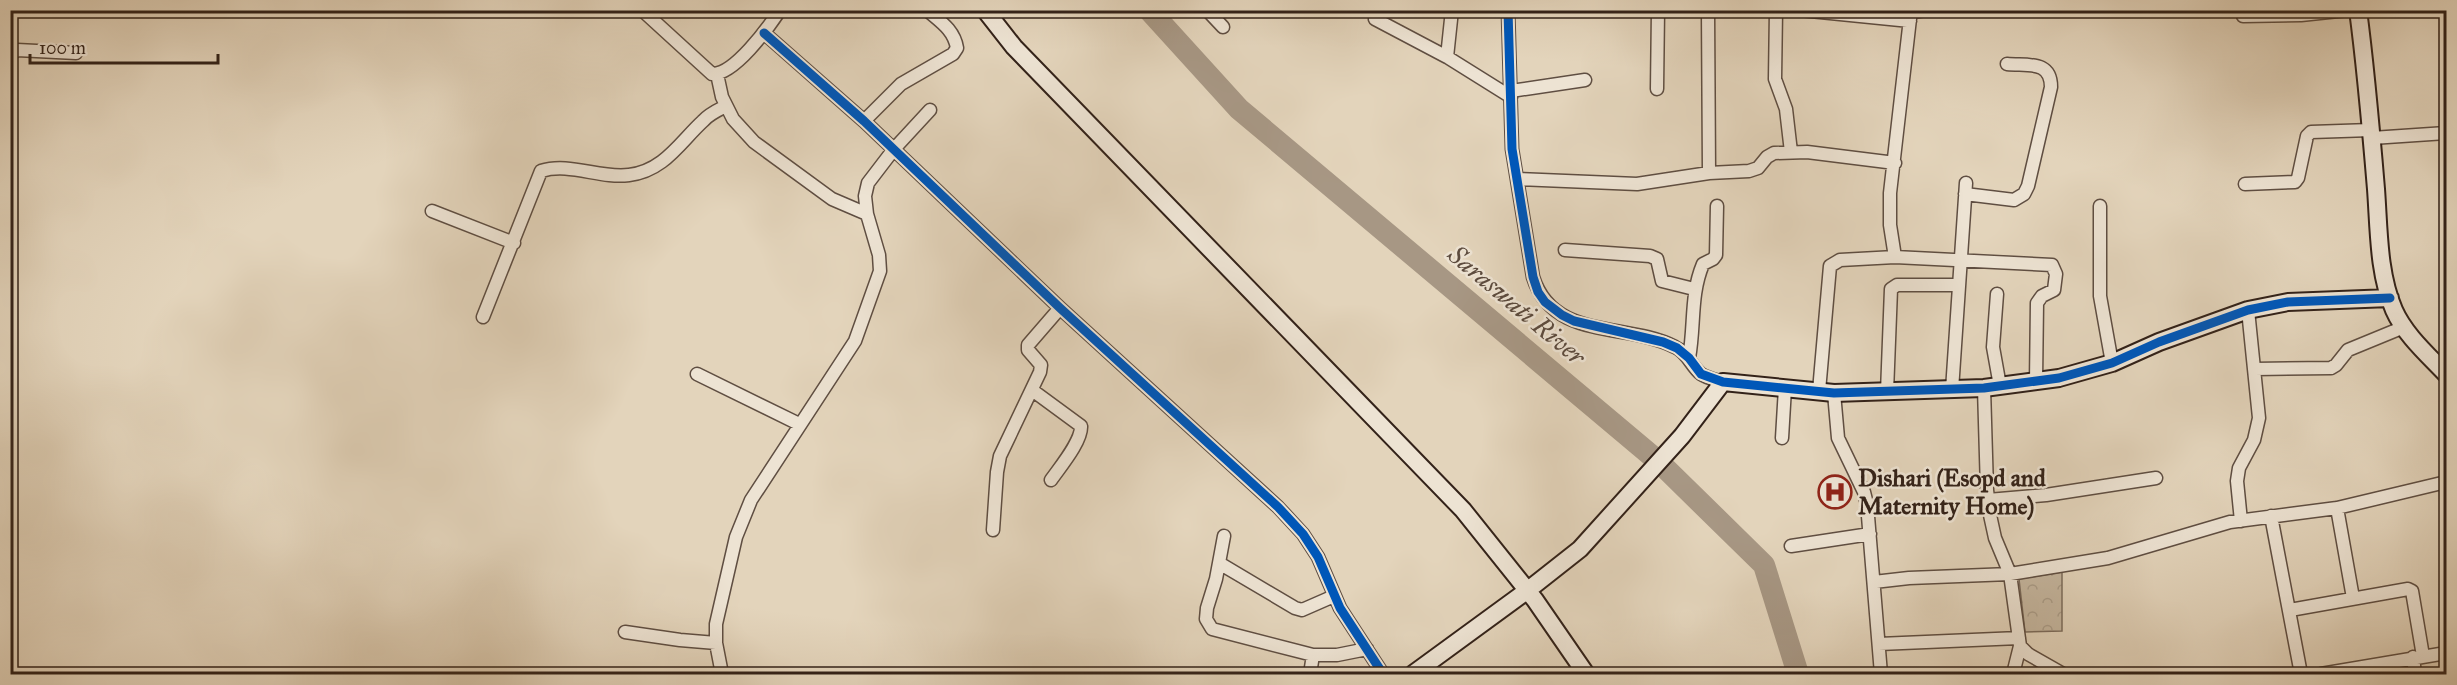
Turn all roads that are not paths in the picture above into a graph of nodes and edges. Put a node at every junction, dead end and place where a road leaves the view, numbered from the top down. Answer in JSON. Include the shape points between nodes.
{"nodes":[{"id":1,"x":642,"y":10,"type":"edge"},
{"id":2,"x":780,"y":10,"type":"edge"},
{"id":3,"x":927,"y":10,"type":"edge"},
{"id":4,"x":985,"y":10,"type":"edge"},
{"id":5,"x":1207,"y":10,"type":"edge"},
{"id":6,"x":1452,"y":10,"type":"edge"},
{"id":7,"x":1508,"y":10,"type":"edge"},
{"id":8,"x":1658,"y":10,"type":"edge"},
{"id":9,"x":1708,"y":10,"type":"edge"},
{"id":10,"x":1776,"y":10,"type":"edge"},
{"id":11,"x":1800,"y":10,"type":"edge"},
{"id":12,"x":1926,"y":10,"type":"edge"},
{"id":13,"x":2348,"y":10,"type":"edge"},
{"id":14,"x":2358,"y":10,"type":"edge"},
{"id":15,"x":1911,"y":14,"type":"edge"},
{"id":16,"x":2243,"y":16,"type":"dead end"},
{"id":17,"x":1375,"y":19,"type":"dead end"},
{"id":18,"x":1222,"y":27,"type":"dead end"},
{"id":19,"x":764,"y":33,"type":"junction"},
{"id":20,"x":76,"y":53,"type":"dead end"},
{"id":21,"x":10,"y":55,"type":"edge"},
{"id":22,"x":1447,"y":57,"type":"junction"},
{"id":23,"x":2007,"y":64,"type":"dead end"},
{"id":24,"x":717,"y":74,"type":"junction"},
{"id":25,"x":1585,"y":80,"type":"dead end"},
{"id":26,"x":1658,"y":89,"type":"dead end"},
{"id":27,"x":1511,"y":94,"type":"junction"},
{"id":28,"x":726,"y":106,"type":"junction"},
{"id":29,"x":930,"y":111,"type":"dead end"},
{"id":30,"x":864,"y":122,"type":"junction"},
{"id":31,"x":2446,"y":133,"type":"edge"},
{"id":32,"x":2371,"y":134,"type":"junction"},
{"id":33,"x":894,"y":149,"type":"junction"},
{"id":34,"x":1791,"y":152,"type":"junction"},
{"id":35,"x":1895,"y":163,"type":"junction"},
{"id":36,"x":1709,"y":173,"type":"junction"},
{"id":37,"x":1518,"y":179,"type":"junction"},
{"id":38,"x":2245,"y":184,"type":"dead end"},
{"id":39,"x":1717,"y":206,"type":"dead end"},
{"id":40,"x":2100,"y":206,"type":"dead end"},
{"id":41,"x":432,"y":211,"type":"dead end"},
{"id":42,"x":867,"y":214,"type":"junction"},
{"id":43,"x":514,"y":243,"type":"junction"},
{"id":44,"x":1565,"y":250,"type":"dead end"},
{"id":45,"x":1894,"y":257,"type":"junction"},
{"id":46,"x":1960,"y":261,"type":"junction"},
{"id":47,"x":1958,"y":285,"type":"junction"},
{"id":48,"x":1694,"y":290,"type":"junction"},
{"id":49,"x":1997,"y":294,"type":"dead end"},
{"id":50,"x":2390,"y":298,"type":"junction"},
{"id":51,"x":1060,"y":308,"type":"junction"},
{"id":52,"x":2248,"y":310,"type":"junction"},
{"id":53,"x":483,"y":317,"type":"dead end"},
{"id":54,"x":2404,"y":327,"type":"junction"},
{"id":55,"x":1689,"y":358,"type":"junction"},
{"id":56,"x":2112,"y":363,"type":"junction"},
{"id":57,"x":2255,"y":369,"type":"junction"},
{"id":58,"x":2446,"y":373,"type":"edge"},
{"id":59,"x":697,"y":374,"type":"dead end"},
{"id":60,"x":2036,"y":381,"type":"junction"},
{"id":61,"x":1723,"y":382,"type":"junction"},
{"id":62,"x":1992,"y":387,"type":"junction"},
{"id":63,"x":1785,"y":388,"type":"junction"},
{"id":64,"x":1032,"y":390,"type":"junction"},
{"id":65,"x":1952,"y":390,"type":"junction"},
{"id":66,"x":1826,"y":392,"type":"junction"},
{"id":67,"x":1887,"y":392,"type":"junction"},
{"id":68,"x":799,"y":424,"type":"junction"},
{"id":69,"x":1782,"y":438,"type":"dead end"},
{"id":70,"x":2156,"y":478,"type":"dead end"},
{"id":71,"x":1051,"y":480,"type":"dead end"},
{"id":72,"x":2446,"y":482,"type":"edge"},
{"id":73,"x":1988,"y":500,"type":"junction"},
{"id":74,"x":2337,"y":508,"type":"junction"},
{"id":75,"x":2271,"y":516,"type":"junction"},
{"id":76,"x":2241,"y":521,"type":"junction"},
{"id":77,"x":993,"y":530,"type":"dead end"},
{"id":78,"x":1870,"y":534,"type":"junction"},
{"id":79,"x":1224,"y":536,"type":"dead end"},
{"id":80,"x":1791,"y":546,"type":"dead end"},
{"id":81,"x":1219,"y":563,"type":"junction"},
{"id":82,"x":2010,"y":574,"type":"junction"},
{"id":83,"x":1874,"y":582,"type":"junction"},
{"id":84,"x":1528,"y":590,"type":"junction"},
{"id":85,"x":1334,"y":596,"type":"junction"},
{"id":86,"x":2353,"y":598,"type":"junction"},
{"id":87,"x":2290,"y":610,"type":"junction"},
{"id":88,"x":625,"y":632,"type":"dead end"},
{"id":89,"x":2020,"y":642,"type":"junction"},
{"id":90,"x":716,"y":643,"type":"junction"},
{"id":91,"x":1880,"y":644,"type":"junction"},
{"id":92,"x":1367,"y":649,"type":"junction"},
{"id":93,"x":2446,"y":653,"type":"edge"},
{"id":94,"x":1313,"y":655,"type":"junction"},
{"id":95,"x":2418,"y":656,"type":"junction"},
{"id":96,"x":722,"y":675,"type":"edge"},
{"id":97,"x":1310,"y":675,"type":"edge"},
{"id":98,"x":1383,"y":675,"type":"edge"},
{"id":99,"x":1413,"y":675,"type":"edge"},
{"id":100,"x":1586,"y":675,"type":"edge"},
{"id":101,"x":1881,"y":675,"type":"edge"},
{"id":102,"x":2013,"y":675,"type":"edge"},
{"id":103,"x":2064,"y":675,"type":"edge"},
{"id":104,"x":2301,"y":675,"type":"edge"},
{"id":105,"x":2321,"y":675,"type":"edge"},
{"id":106,"x":2415,"y":675,"type":"edge"}],
"edges":[{"from":1,"to":24,"type":"street","via":[[712,74]]},
{"from":2,"to":19,"type":"street"},
{"from":3,"to":30,"type":"street","via":[[950,30],[957,48],[901,84]]},
{"from":4,"to":84,"type":"street","via":[[1014,46],[1463,510]]},
{"from":5,"to":18,"type":"street"},
{"from":6,"to":22,"type":"street"},
{"from":7,"to":27,"type":"street"},
{"from":8,"to":26,"type":"street"},
{"from":9,"to":36,"type":"street"},
{"from":10,"to":34,"type":"street","via":[[1775,79],[1786,110]]},
{"from":11,"to":15,"type":"street"},
{"from":12,"to":15,"type":"street"},
{"from":13,"to":16,"type":"street"},
{"from":14,"to":32,"type":"street"},
{"from":15,"to":35,"type":"street"},
{"from":17,"to":22,"type":"street"},
{"from":19,"to":24,"type":"street","via":[[727,71]]},
{"from":19,"to":30,"type":"street"},
{"from":20,"to":21,"type":"street","via":[[17,50]]},
{"from":22,"to":27,"type":"street"},
{"from":23,"to":46,"type":"street","via":[[2040,67],[2051,76],[2028,186],[2014,200],[1965,189]]},
{"from":24,"to":28,"type":"street"},
{"from":25,"to":27,"type":"street"},
{"from":27,"to":37,"type":"street","via":[[1512,149]]},
{"from":28,"to":42,"type":"street","via":[[754,142],[832,199]]},
{"from":28,"to":43,"type":"street","via":[[703,121],[663,162],[646,171],[629,176],[572,168],[542,171]]},
{"from":29,"to":33,"type":"street"},
{"from":30,"to":33,"type":"street"},
{"from":31,"to":32,"type":"street"},
{"from":32,"to":38,"type":"street","via":[[2311,132],[2304,143],[2295,182]]},
{"from":32,"to":50,"type":"street","via":[[2383,275]]},
{"from":33,"to":42,"type":"street","via":[[868,183]]},
{"from":33,"to":51,"type":"street"},
{"from":34,"to":35,"type":"street"},
{"from":34,"to":36,"type":"street","via":[[1774,153],[1749,171]]},
{"from":35,"to":45,"type":"street","via":[[1890,193]]},
{"from":36,"to":37,"type":"street","via":[[1637,184]]},
{"from":37,"to":55,"type":"street","via":[[1533,277],[1550,308],[1574,321],[1663,342]]},
{"from":39,"to":48,"type":"street","via":[[1716,255],[1703,264]]},
{"from":40,"to":56,"type":"street","via":[[2100,297]]},
{"from":41,"to":43,"type":"street"},
{"from":42,"to":68,"type":"street","via":[[879,255],[877,281],[855,341]]},
{"from":43,"to":53,"type":"street"},
{"from":44,"to":48,"type":"street","via":[[1650,256],[1657,259],[1662,281]]},
{"from":45,"to":46,"type":"street"},
{"from":45,"to":66,"type":"street","via":[[1840,260],[1830,266]]},
{"from":46,"to":47,"type":"street"},
{"from":46,"to":60,"type":"street","via":[[2055,268],[2054,290],[2037,303]]},
{"from":47,"to":65,"type":"street"},
{"from":47,"to":67,"type":"street","via":[[1897,285],[1891,289]]},
{"from":48,"to":55,"type":"street"},
{"from":49,"to":62,"type":"street"},
{"from":50,"to":52,"type":"street","via":[[2288,302]]},
{"from":50,"to":54,"type":"street"},
{"from":51,"to":64,"type":"street","via":[[1028,345],[1041,365]]},
{"from":51,"to":85,"type":"street","via":[[1278,507],[1318,557]]},
{"from":52,"to":56,"type":"street"},
{"from":52,"to":57,"type":"street"},
{"from":54,"to":57,"type":"street","via":[[2348,350],[2331,368]]},
{"from":54,"to":58,"type":"street"},
{"from":55,"to":61,"type":"street","via":[[1701,374]]},
{"from":56,"to":60,"type":"street"},
{"from":57,"to":76,"type":"street","via":[[2259,418],[2236,481]]},
{"from":59,"to":68,"type":"street"},
{"from":60,"to":62,"type":"street"},
{"from":61,"to":63,"type":"street"},
{"from":61,"to":84,"type":"street","via":[[1682,436],[1580,549]]},
{"from":62,"to":65,"type":"street"},
{"from":62,"to":73,"type":"street"},
{"from":63,"to":66,"type":"street"},
{"from":63,"to":69,"type":"street"},
{"from":64,"to":71,"type":"street","via":[[1081,426],[1082,432]]},
{"from":64,"to":77,"type":"street","via":[[1000,456]]},
{"from":65,"to":67,"type":"street"},
{"from":66,"to":67,"type":"street"},
{"from":66,"to":78,"type":"street","via":[[1838,438],[1864,492]]},
{"from":68,"to":90,"type":"street","via":[[751,500],[736,537],[716,624]]},
{"from":70,"to":73,"type":"street"},
{"from":72,"to":74,"type":"street"},
{"from":73,"to":82,"type":"street","via":[[1995,538]]},
{"from":74,"to":75,"type":"street"},
{"from":74,"to":86,"type":"street"},
{"from":75,"to":76,"type":"street"},
{"from":75,"to":87,"type":"street"},
{"from":76,"to":82,"type":"street","via":[[2108,558]]},
{"from":78,"to":80,"type":"street"},
{"from":78,"to":83,"type":"street"},
{"from":79,"to":81,"type":"street"},
{"from":81,"to":85,"type":"street","via":[[1295,608],[1302,610]]},
{"from":81,"to":94,"type":"street","via":[[1207,608],[1212,629]]},
{"from":82,"to":83,"type":"street"},
{"from":82,"to":89,"type":"street"},
{"from":83,"to":91,"type":"street"},
{"from":84,"to":99,"type":"street"},
{"from":84,"to":100,"type":"street"},
{"from":85,"to":92,"type":"street"},
{"from":86,"to":87,"type":"street"},
{"from":86,"to":95,"type":"street","via":[[2410,590]]},
{"from":87,"to":104,"type":"street"},
{"from":88,"to":90,"type":"street"},
{"from":89,"to":91,"type":"street"},
{"from":89,"to":102,"type":"street"},
{"from":89,"to":103,"type":"street","via":[[2028,654]]},
{"from":90,"to":96,"type":"street"},
{"from":91,"to":101,"type":"street"},
{"from":92,"to":94,"type":"street"},
{"from":92,"to":98,"type":"street"},
{"from":93,"to":95,"type":"street"},
{"from":94,"to":97,"type":"street"},
{"from":95,"to":105,"type":"street"},
{"from":95,"to":106,"type":"street"}]}
